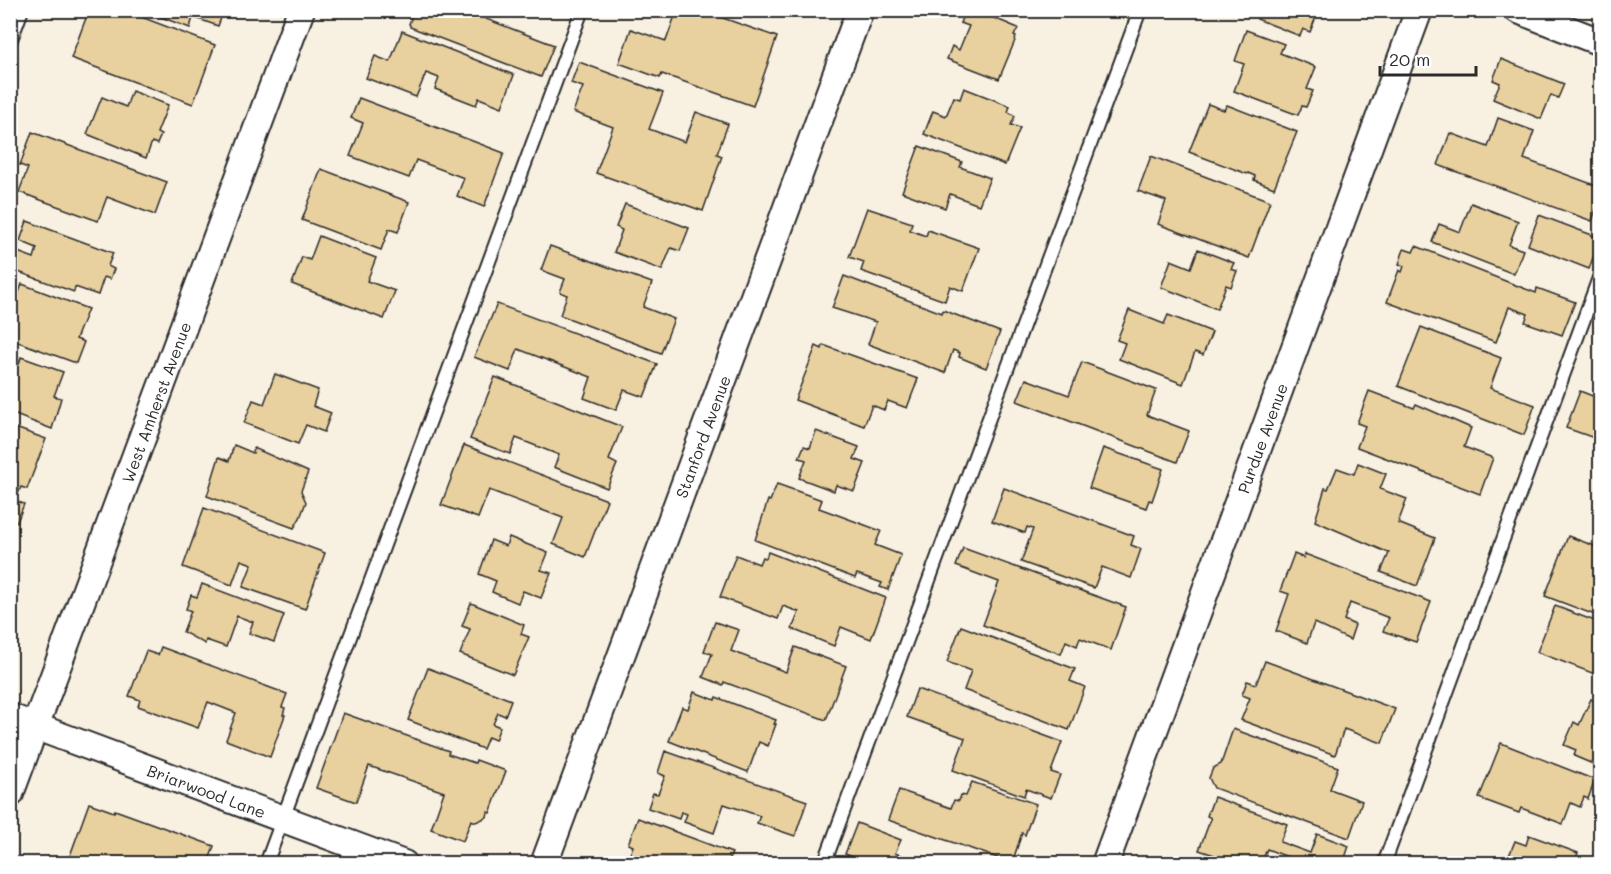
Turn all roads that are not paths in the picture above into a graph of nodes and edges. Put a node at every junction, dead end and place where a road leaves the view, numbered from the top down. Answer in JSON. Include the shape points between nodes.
{"nodes":[{"id":1,"x":22,"y":10,"type":"edge"},
{"id":2,"x":301,"y":10,"type":"edge"},
{"id":3,"x":582,"y":10,"type":"edge"},
{"id":4,"x":860,"y":10,"type":"edge"},
{"id":5,"x":1140,"y":10,"type":"edge"},
{"id":6,"x":1419,"y":10,"type":"edge"},
{"id":7,"x":1518,"y":10,"type":"edge"},
{"id":8,"x":10,"y":42,"type":"edge"},
{"id":9,"x":1600,"y":42,"type":"edge"},
{"id":10,"x":1600,"y":275,"type":"edge"},
{"id":11,"x":10,"y":717,"type":"edge"},
{"id":12,"x":36,"y":726,"type":"junction"},
{"id":13,"x":10,"y":794,"type":"edge"},
{"id":14,"x":282,"y":819,"type":"junction"},
{"id":15,"x":266,"y":864,"type":"edge"},
{"id":16,"x":404,"y":864,"type":"edge"},
{"id":17,"x":544,"y":864,"type":"edge"},
{"id":18,"x":824,"y":864,"type":"edge"},
{"id":19,"x":1105,"y":864,"type":"edge"},
{"id":20,"x":1384,"y":864,"type":"edge"}],
"edges":[{"from":1,"to":8,"type":"lane"},
{"from":2,"to":12,"type":"street","name":"West Amherst Avenue"},
{"from":3,"to":14,"type":"lane"},
{"from":4,"to":17,"type":"street","name":"Stanford Avenue"},
{"from":5,"to":18,"type":"lane"},
{"from":6,"to":19,"type":"street","name":"Purdue Avenue"},
{"from":7,"to":9,"type":"street"},
{"from":10,"to":20,"type":"lane"},
{"from":11,"to":12,"type":"street","name":"Briarwood Lane"},
{"from":12,"to":13,"type":"street","name":"West Amherst Avenue"},
{"from":12,"to":14,"type":"street","name":"Briarwood Lane"},
{"from":14,"to":15,"type":"lane"},
{"from":14,"to":16,"type":"street","name":"Briarwood Lane"}]}
